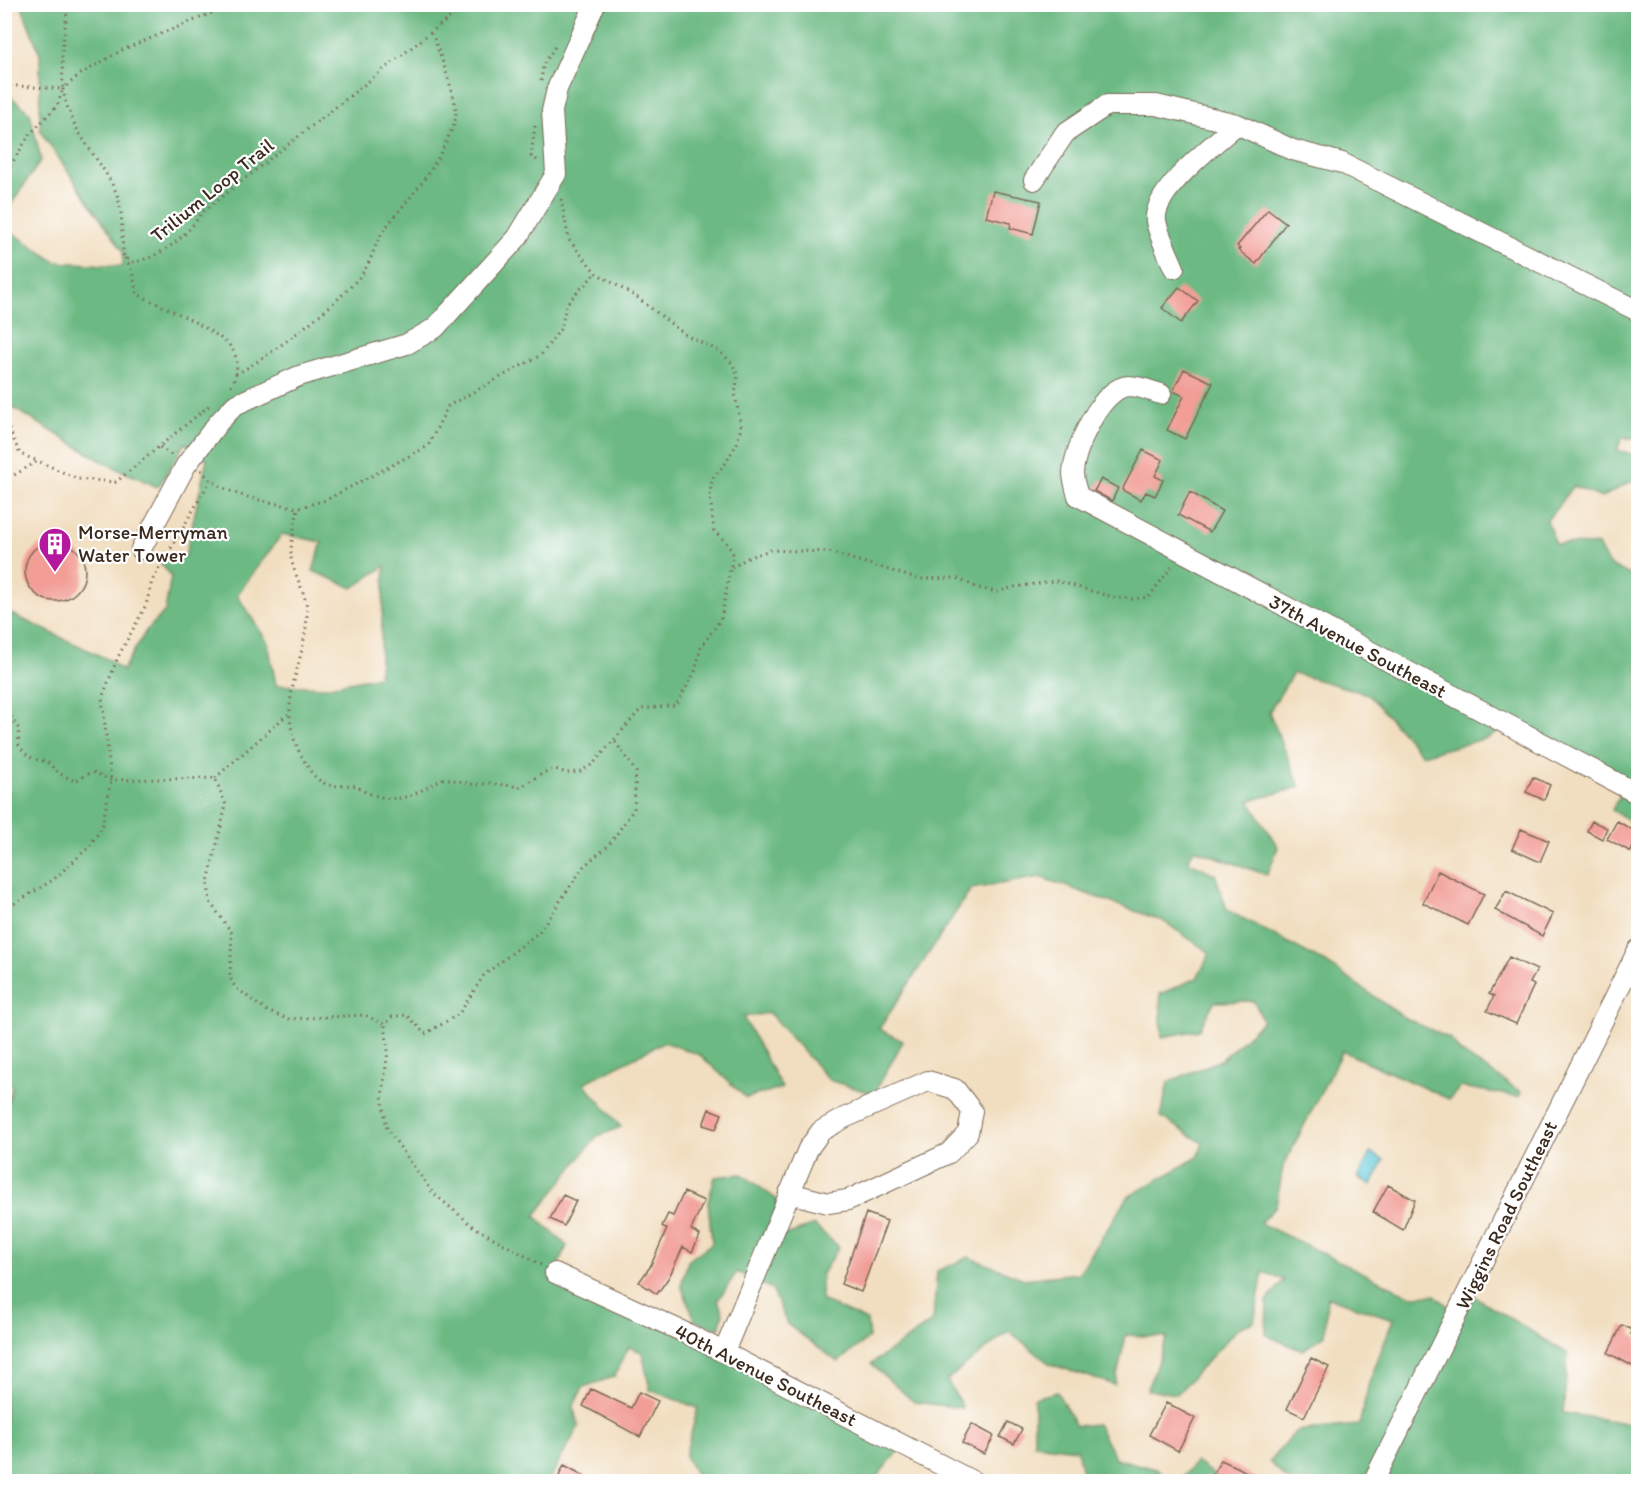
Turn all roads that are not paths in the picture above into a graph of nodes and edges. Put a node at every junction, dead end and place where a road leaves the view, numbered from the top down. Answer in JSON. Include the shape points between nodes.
{"nodes":[{"id":1,"x":595,"y":4,"type":"edge"},
{"id":2,"x":1237,"y":124,"type":"junction"},
{"id":3,"x":1034,"y":180,"type":"dead end"},
{"id":4,"x":1174,"y":268,"type":"dead end"},
{"id":5,"x":1638,"y":311,"type":"edge"},
{"id":6,"x":1161,"y":394,"type":"dead end"},
{"id":7,"x":141,"y":549,"type":"dead end"},
{"id":8,"x":1638,"y":794,"type":"edge"},
{"id":9,"x":1638,"y":950,"type":"edge"},
{"id":10,"x":789,"y":1193,"type":"junction"},
{"id":11,"x":555,"y":1273,"type":"road end"},
{"id":12,"x":724,"y":1352,"type":"junction"},
{"id":13,"x":974,"y":1482,"type":"edge"},
{"id":14,"x":1373,"y":1482,"type":"edge"}],
"edges":[{"from":1,"to":7,"type":"street","via":[[556,89],[552,111],[556,174],[517,238],[435,328],[407,344],[298,376],[236,405],[186,465]]},
{"from":2,"to":3,"type":"street","via":[[1156,105],[1107,105],[1065,133]]},
{"from":2,"to":4,"type":"street","via":[[1159,202],[1156,220]]},
{"from":2,"to":5,"type":"street","via":[[1293,150],[1342,163]]},
{"from":6,"to":8,"type":"street","name":"37th Avenue Southeast","via":[[1128,386],[1099,406],[1075,461],[1073,475],[1078,496]]},
{"from":9,"to":14,"type":"street","name":"Wiggins Road Southeast"},
{"from":10,"to":10,"type":"street","via":[[808,1149],[821,1131],[844,1118],[928,1081],[955,1089],[972,1111],[968,1133],[949,1153],[848,1200],[828,1203]]},
{"from":10,"to":12,"type":"street"},
{"from":11,"to":12,"type":"street","name":"40th Avenue Southeast"},
{"from":12,"to":13,"type":"street","name":"40th Avenue Southeast"}]}
